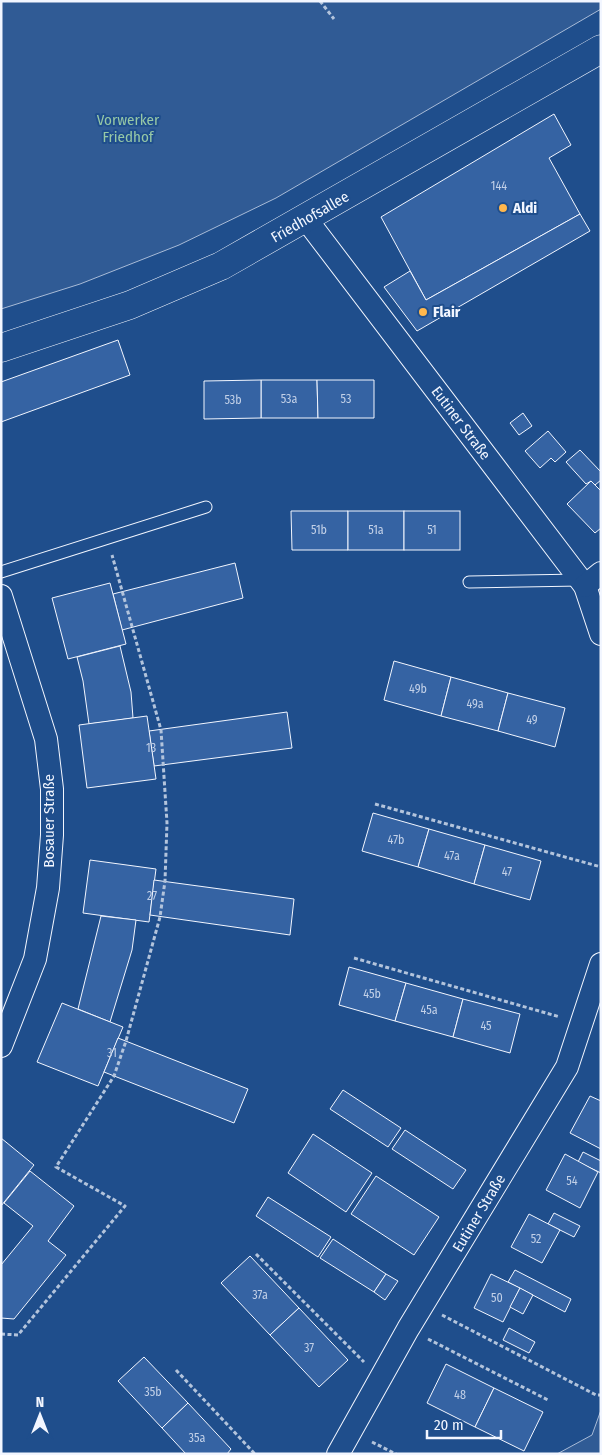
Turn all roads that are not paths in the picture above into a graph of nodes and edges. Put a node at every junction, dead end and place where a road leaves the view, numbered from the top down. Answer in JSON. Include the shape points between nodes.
{"nodes":[{"id":1,"x":601,"y":48,"type":"edge"},
{"id":2,"x":306,"y":219,"type":"junction"},
{"id":3,"x":1,"y":348,"type":"edge"},
{"id":4,"x":206,"y":507,"type":"dead end"},
{"id":5,"x":1,"y":572,"type":"edge"},
{"id":6,"x":589,"y":580,"type":"edge"},
{"id":7,"x":469,"y":582,"type":"dead end"},
{"id":8,"x":1,"y":596,"type":"edge"},
{"id":9,"x":601,"y":634,"type":"edge"},
{"id":10,"x":601,"y":964,"type":"edge"},
{"id":11,"x":1,"y":1046,"type":"edge"},
{"id":12,"x":338,"y":1454,"type":"edge"}],
"edges":[{"from":1,"to":2,"type":"street","name":"Friedhofsallee"},
{"from":2,"to":3,"type":"street","name":"Friedhofsallee","via":[[221,266],[130,305]]},
{"from":2,"to":6,"type":"street","name":"Eutiner Straße"},
{"from":4,"to":5,"type":"lane"},
{"from":6,"to":7,"type":"lane"},
{"from":6,"to":9,"type":"street","name":"Eutiner Straße"},
{"from":8,"to":11,"type":"street","name":"Bosauer Straße","via":[[46,739],[52,789],[48,888],[35,959]]},
{"from":10,"to":12,"type":"street","name":"Eutiner Straße","via":[[567,1067],[408,1329]]}]}
